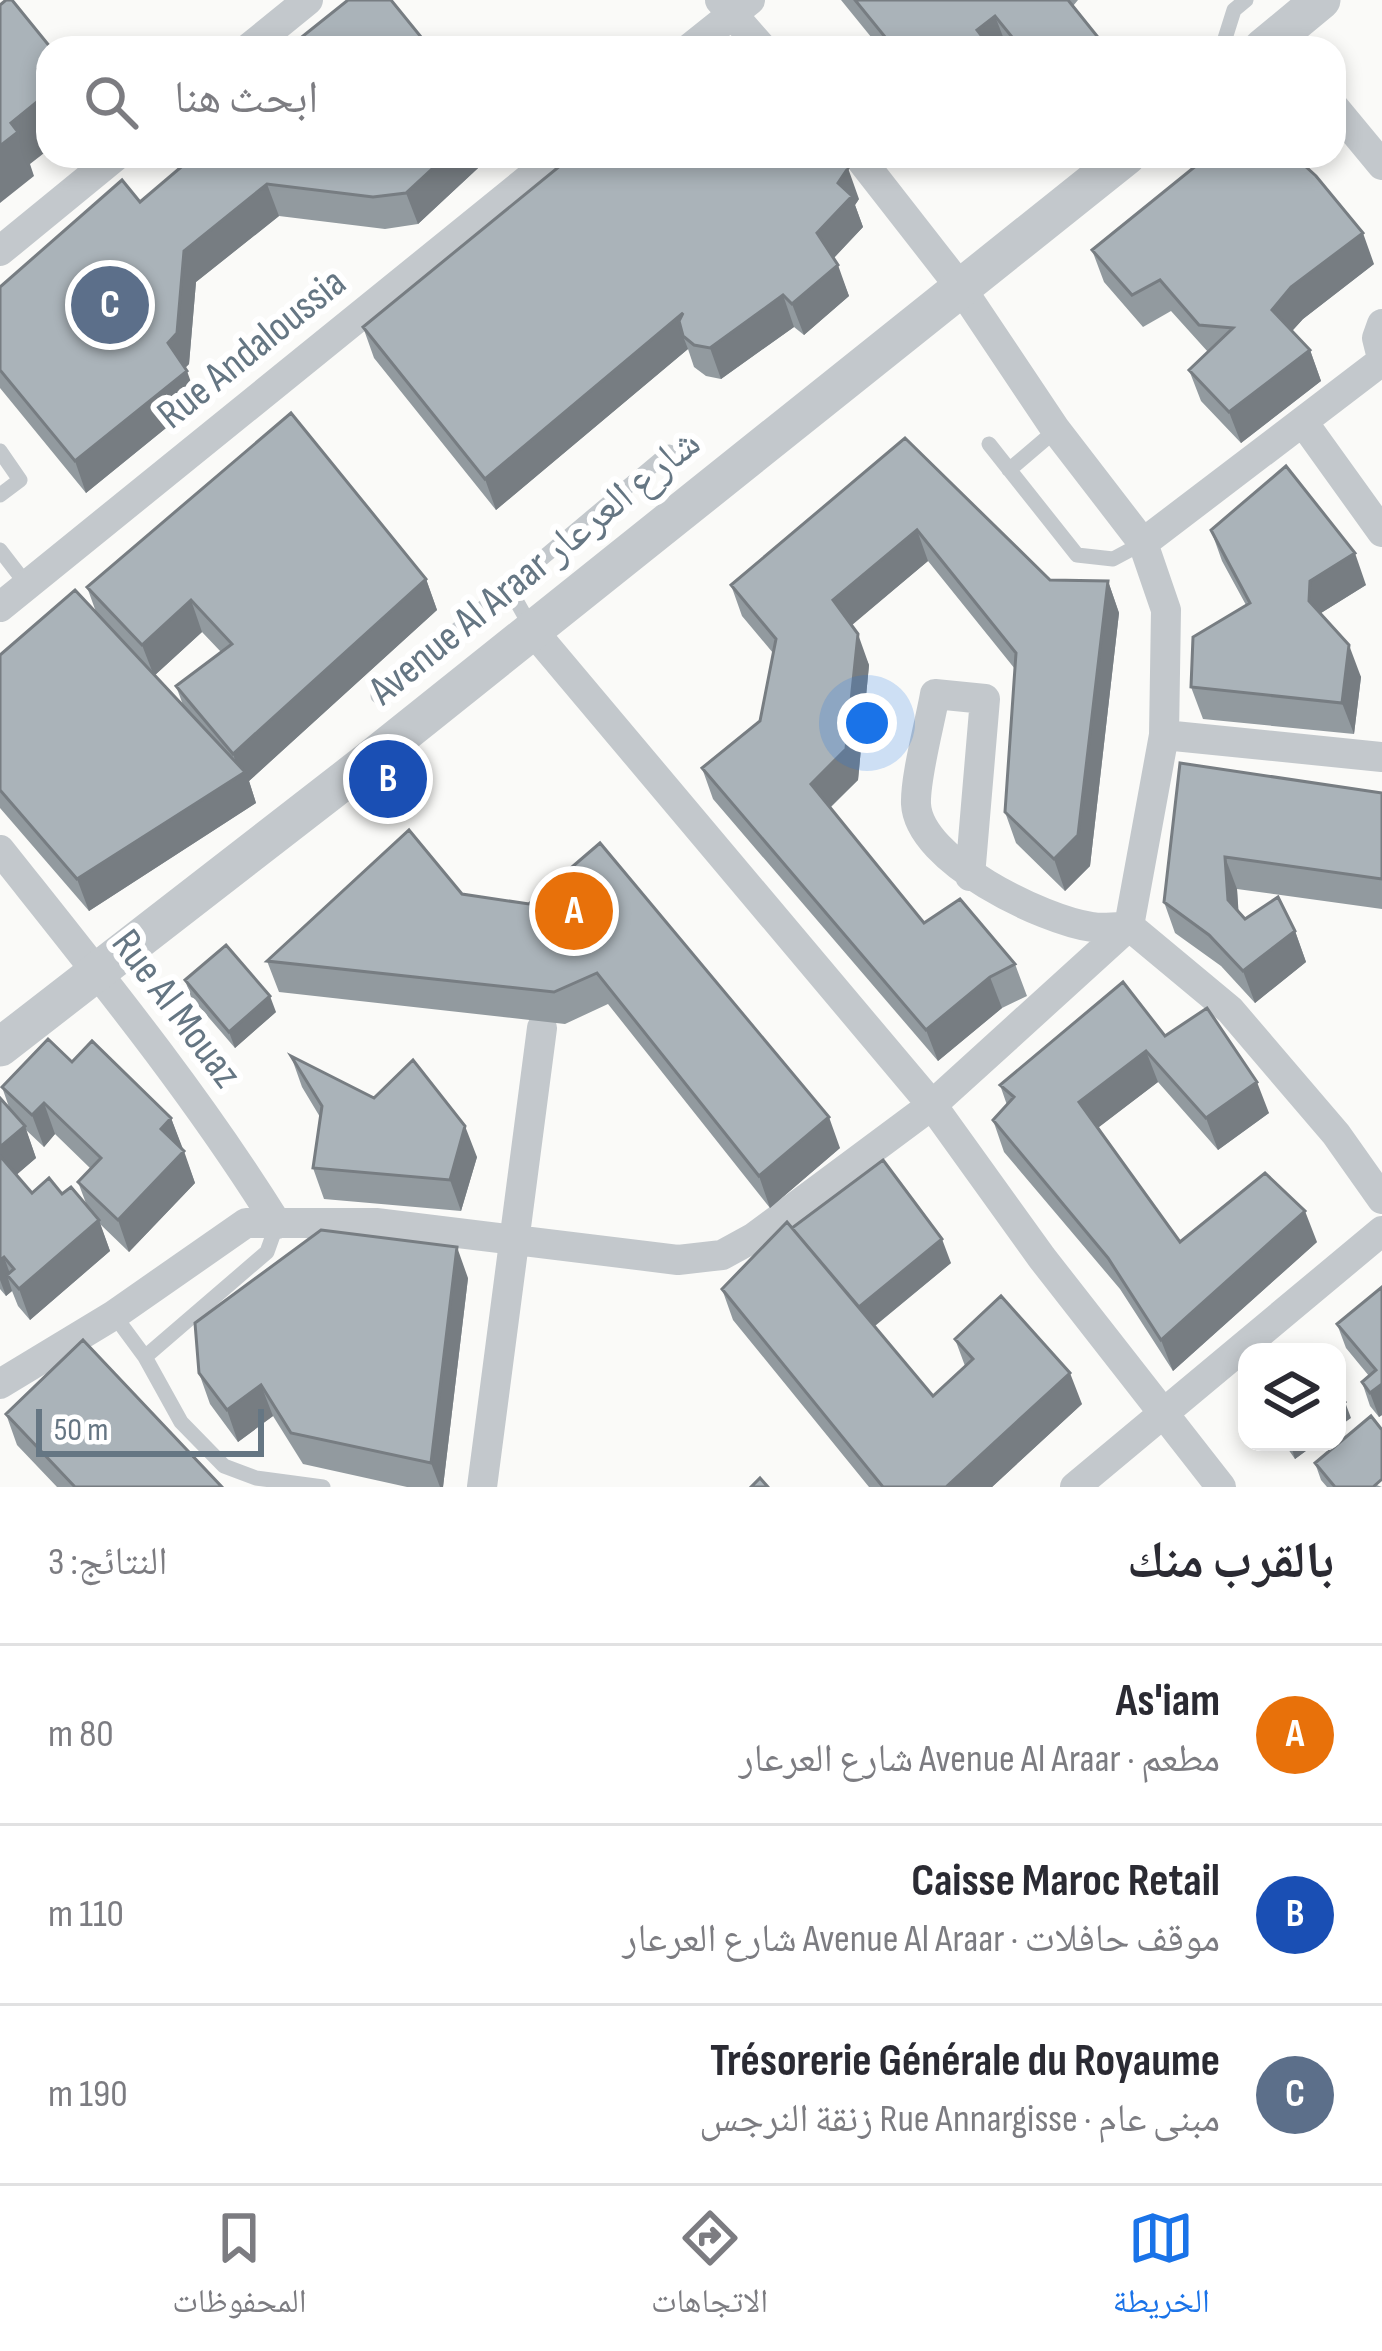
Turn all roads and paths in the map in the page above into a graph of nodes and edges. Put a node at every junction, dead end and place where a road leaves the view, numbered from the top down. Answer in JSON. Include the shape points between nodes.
{"nodes":[{"id":1,"x":308,"y":0,"type":"edge"},
{"id":2,"x":1246,"y":0,"type":"edge"},
{"id":3,"x":1321,"y":0,"type":"edge"},
{"id":4,"x":734,"y":5,"type":"edge"},
{"id":5,"x":264,"y":36,"type":"edge"},
{"id":6,"x":702,"y":36,"type":"edge"},
{"id":7,"x":754,"y":36,"type":"edge"},
{"id":8,"x":1226,"y":36,"type":"edge"},
{"id":9,"x":1283,"y":36,"type":"edge"},
{"id":10,"x":1346,"y":122,"type":"edge"},
{"id":11,"x":1382,"y":165,"type":"edge"},
{"id":12,"x":101,"y":168,"type":"edge"},
{"id":13,"x":542,"y":168,"type":"edge"},
{"id":14,"x":867,"y":168,"type":"edge"},
{"id":15,"x":1111,"y":168,"type":"edge"},
{"id":16,"x":0,"y":251,"type":"edge"},
{"id":17,"x":961,"y":288,"type":"junction"},
{"id":18,"x":1382,"y":324,"type":"edge"},
{"id":19,"x":1382,"y":360,"type":"edge"},
{"id":20,"x":1303,"y":422,"type":"junction"},
{"id":21,"x":1056,"y":430,"type":"junction"},
{"id":22,"x":989,"y":444,"type":"dead end"},
{"id":23,"x":0,"y":451,"type":"edge"},
{"id":24,"x":669,"y":452,"type":"dead end"},
{"id":25,"x":1010,"y":470,"type":"junction"},
{"id":26,"x":0,"y":495,"type":"edge"},
{"id":27,"x":1382,"y":532,"type":"edge"},
{"id":28,"x":1143,"y":543,"type":"junction"},
{"id":29,"x":0,"y":550,"type":"edge"},
{"id":30,"x":27,"y":585,"type":"junction"},
{"id":31,"x":509,"y":588,"type":"junction"},
{"id":32,"x":0,"y":607,"type":"edge"},
{"id":33,"x":533,"y":631,"type":"junction"},
{"id":34,"x":378,"y":696,"type":"dead end"},
{"id":35,"x":1164,"y":736,"type":"junction"},
{"id":36,"x":1382,"y":757,"type":"edge"},
{"id":37,"x":0,"y":850,"type":"edge"},
{"id":38,"x":970,"y":876,"type":"junction"},
{"id":39,"x":1129,"y":926,"type":"junction"},
{"id":40,"x":97,"y":970,"type":"junction"},
{"id":41,"x":542,"y":1028,"type":"dead end"},
{"id":42,"x":0,"y":1047,"type":"edge"},
{"id":43,"x":932,"y":1105,"type":"junction"},
{"id":44,"x":1382,"y":1199,"type":"edge"},
{"id":45,"x":277,"y":1224,"type":"junction"},
{"id":46,"x":1382,"y":1231,"type":"edge"},
{"id":47,"x":514,"y":1237,"type":"junction"},
{"id":48,"x":114,"y":1315,"type":"junction"},
{"id":49,"x":145,"y":1357,"type":"junction"},
{"id":50,"x":0,"y":1384,"type":"edge"},
{"id":51,"x":1166,"y":1412,"type":"junction"},
{"id":52,"x":323,"y":1487,"type":"edge"},
{"id":53,"x":482,"y":1487,"type":"edge"},
{"id":54,"x":1076,"y":1487,"type":"edge"},
{"id":55,"x":1221,"y":1487,"type":"edge"}],
"edges":[{"from":1,"to":5,"type":"street"},
{"from":2,"to":8,"type":"lane"},
{"from":3,"to":9,"type":"street"},
{"from":4,"to":6,"type":"street"},
{"from":4,"to":7,"type":"street"},
{"from":10,"to":11,"type":"street"},
{"from":12,"to":16,"type":"street"},
{"from":13,"to":30,"type":"street","name":"Rue Andaloussia"},
{"from":14,"to":17,"type":"street"},
{"from":15,"to":17,"type":"street","name":"Avenue Al Araar شارع العرعار"},
{"from":17,"to":21,"type":"street"},
{"from":17,"to":33,"type":"street","name":"Avenue Al Araar شارع العرعار"},
{"from":18,"to":19,"type":"street"},
{"from":19,"to":20,"type":"street"},
{"from":20,"to":27,"type":"street"},
{"from":20,"to":28,"type":"street"},
{"from":21,"to":25,"type":"lane"},
{"from":21,"to":28,"type":"street"},
{"from":22,"to":25,"type":"lane"},
{"from":23,"to":26,"type":"lane","via":[[20,480]]},
{"from":24,"to":31,"type":"lane"},
{"from":25,"to":28,"type":"lane","via":[[1077,555],[1113,559]]},
{"from":28,"to":35,"type":"street","via":[[1166,610]]},
{"from":29,"to":30,"type":"lane"},
{"from":30,"to":32,"type":"street","name":"Rue Andaloussia"},
{"from":31,"to":33,"type":"lane"},
{"from":31,"to":34,"type":"lane"},
{"from":33,"to":40,"type":"street","name":"Avenue Al Araar شارع العرعار"},
{"from":33,"to":43,"type":"street"},
{"from":35,"to":36,"type":"street"},
{"from":35,"to":39,"type":"street"},
{"from":37,"to":40,"type":"street","name":"Rue Al Mouaz"},
{"from":38,"to":38,"type":"street","via":[[936,845],[916,807],[935,694],[985,699]]},
{"from":38,"to":39,"type":"street","via":[[1092,928]]},
{"from":39,"to":43,"type":"street"},
{"from":39,"to":44,"type":"street","via":[[1231,1010]]},
{"from":40,"to":42,"type":"street","name":"Avenue Al Araar شارع العرعار"},
{"from":40,"to":45,"type":"street","name":"Rue Al Mouaz"},
{"from":41,"to":47,"type":"street"},
{"from":43,"to":47,"type":"street","via":[[722,1255],[678,1260]]},
{"from":43,"to":51,"type":"street"},
{"from":45,"to":47,"type":"street","via":[[376,1223]]},
{"from":45,"to":48,"type":"street","via":[[246,1223]]},
{"from":45,"to":49,"type":"lane","via":[[267,1252]]},
{"from":46,"to":51,"type":"street"},
{"from":47,"to":53,"type":"street"},
{"from":48,"to":49,"type":"lane"},
{"from":48,"to":50,"type":"street"},
{"from":49,"to":52,"type":"lane","via":[[182,1422],[224,1466]]},
{"from":51,"to":54,"type":"street"},
{"from":51,"to":55,"type":"street"}]}
